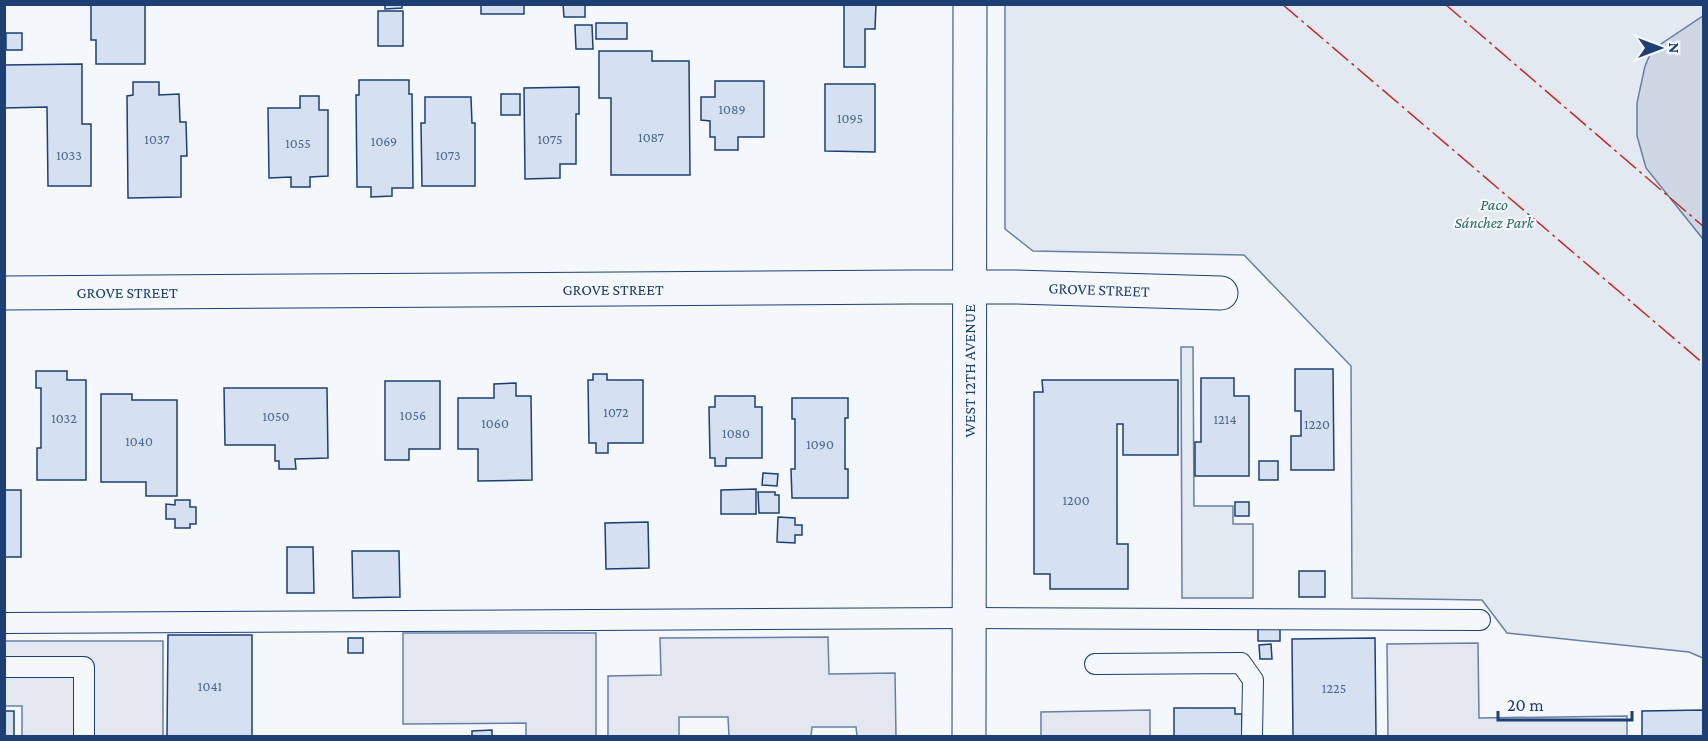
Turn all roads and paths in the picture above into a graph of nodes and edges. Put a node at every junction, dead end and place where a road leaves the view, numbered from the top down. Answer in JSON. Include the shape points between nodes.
{"nodes":[{"id":1,"x":970,"y":4,"type":"edge"},
{"id":2,"x":969,"y":288,"type":"junction"},
{"id":3,"x":1221,"y":292,"type":"dead end"},
{"id":4,"x":4,"y":293,"type":"edge"},
{"id":5,"x":969,"y":618,"type":"junction"},
{"id":6,"x":1480,"y":620,"type":"dead end"},
{"id":7,"x":4,"y":623,"type":"edge"},
{"id":8,"x":1095,"y":664,"type":"dead end"},
{"id":9,"x":4,"y":667,"type":"edge"},
{"id":10,"x":84,"y":736,"type":"edge"},
{"id":11,"x":969,"y":736,"type":"edge"},
{"id":12,"x":1252,"y":736,"type":"edge"}],
"edges":[{"from":1,"to":2,"type":"street","name":"WEST 12TH AVENUE"},
{"from":2,"to":3,"type":"street","name":"GROVE STREET"},
{"from":2,"to":4,"type":"street","name":"GROVE STREET"},
{"from":2,"to":5,"type":"street","name":"WEST 12TH AVENUE"},
{"from":5,"to":6,"type":"lane"},
{"from":5,"to":7,"type":"lane"},
{"from":5,"to":11,"type":"street","name":"WEST 12TH AVENUE"},
{"from":8,"to":12,"type":"lane","via":[[1241,663],[1253,680]]},
{"from":9,"to":10,"type":"lane","via":[[84,667]]}]}
